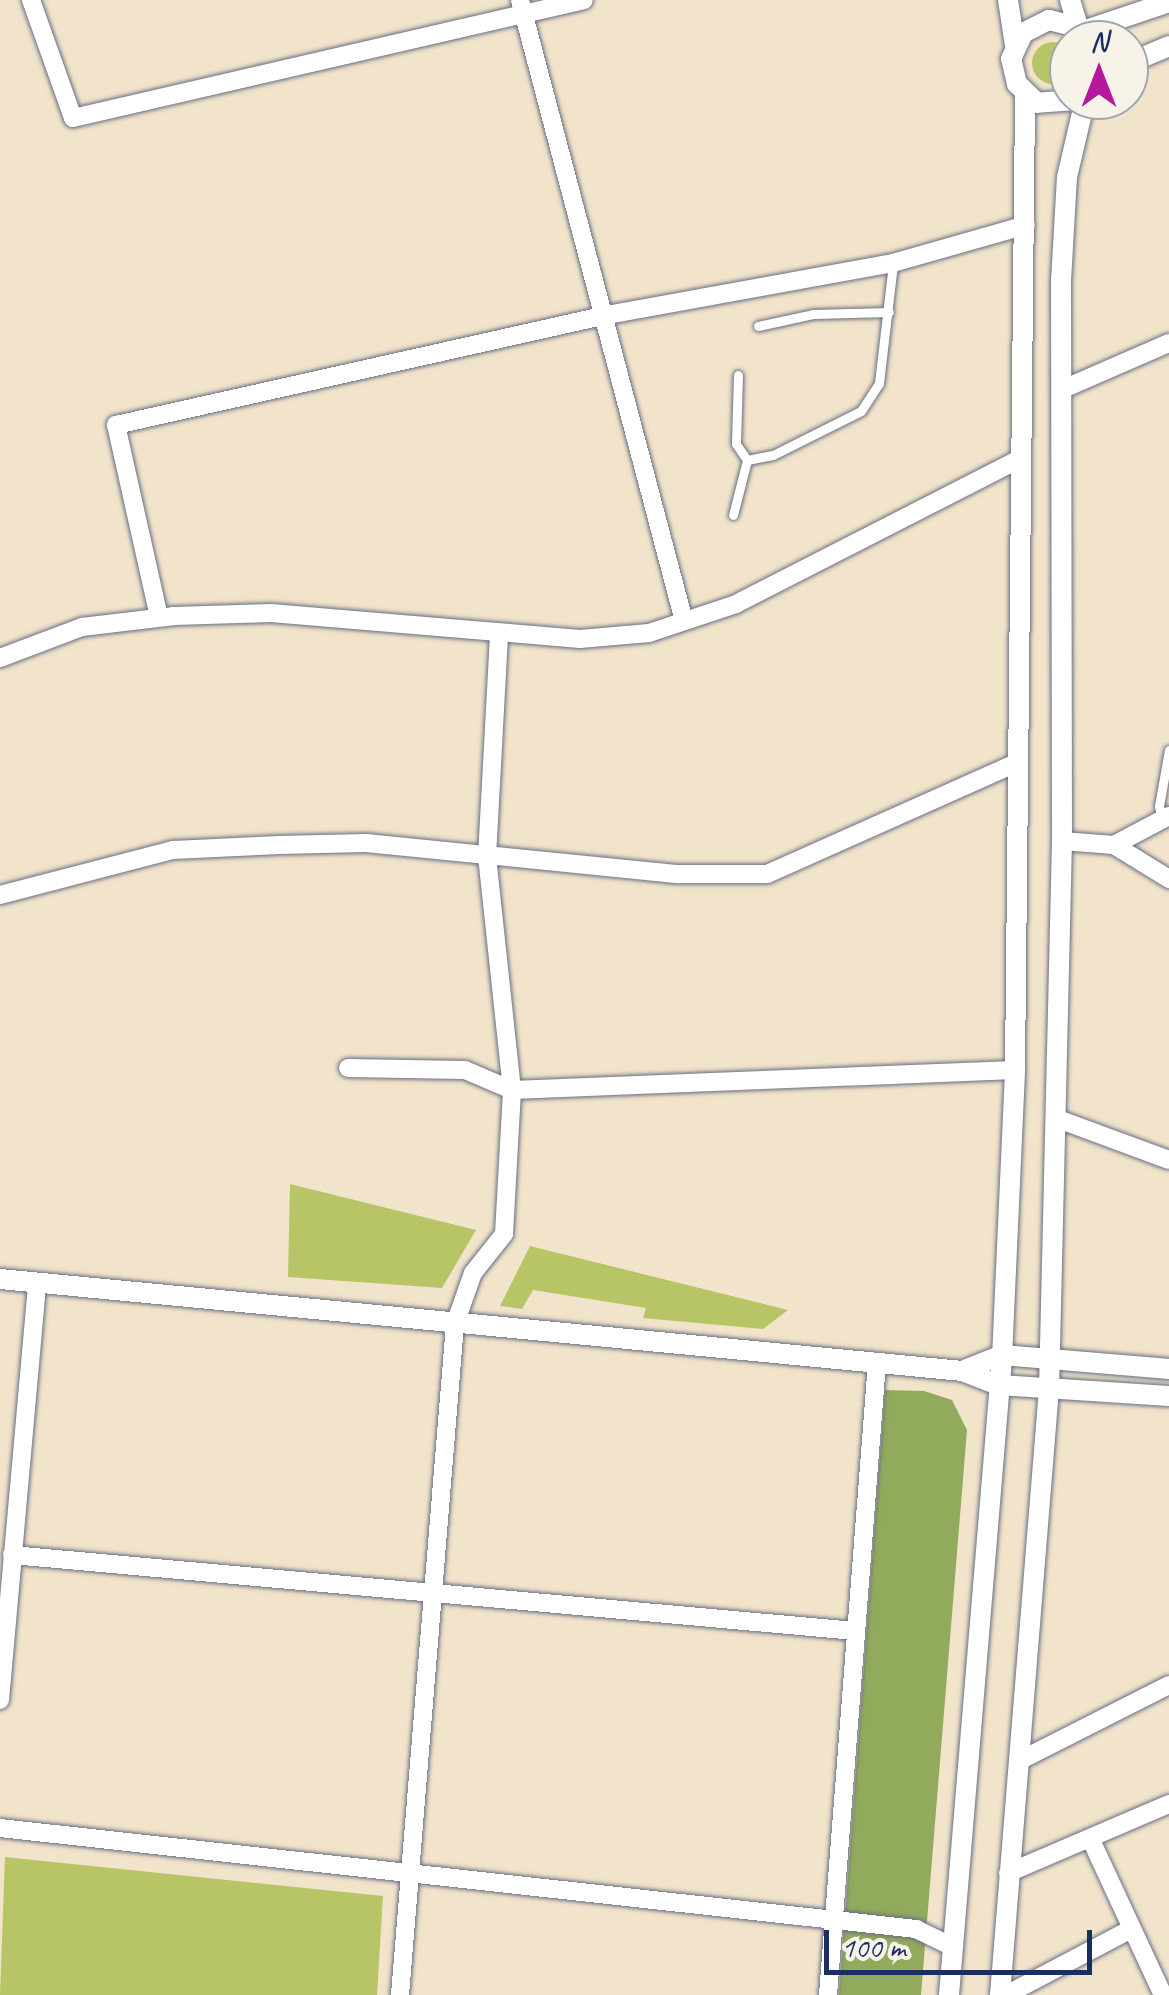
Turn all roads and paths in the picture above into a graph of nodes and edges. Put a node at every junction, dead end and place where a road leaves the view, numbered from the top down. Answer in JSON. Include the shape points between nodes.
{"nodes":[{"id":1,"x":32,"y":0,"type":"edge"},
{"id":2,"x":584,"y":0,"type":"edge"},
{"id":3,"x":1008,"y":0,"type":"edge"},
{"id":4,"x":1169,"y":2,"type":"edge"},
{"id":5,"x":521,"y":8,"type":"edge"},
{"id":6,"x":1120,"y":20,"type":"edge"},
{"id":7,"x":1049,"y":21,"type":"edge"},
{"id":8,"x":1015,"y":46,"type":"junction"},
{"id":9,"x":1025,"y":95,"type":"junction"},
{"id":10,"x":1049,"y":105,"type":"edge"},
{"id":11,"x":1081,"y":120,"type":"edge"},
{"id":12,"x":1026,"y":225,"type":"junction"},
{"id":13,"x":893,"y":263,"type":"junction"},
{"id":14,"x":889,"y":312,"type":"junction"},
{"id":15,"x":607,"y":315,"type":"junction"},
{"id":16,"x":758,"y":326,"type":"dead end"},
{"id":17,"x":1166,"y":340,"type":"edge"},
{"id":18,"x":738,"y":375,"type":"dead end"},
{"id":19,"x":1062,"y":390,"type":"junction"},
{"id":20,"x":747,"y":460,"type":"junction"},
{"id":21,"x":1017,"y":460,"type":"junction"},
{"id":22,"x":733,"y":515,"type":"dead end"},
{"id":23,"x":159,"y":618,"type":"junction"},
{"id":24,"x":684,"y":621,"type":"junction"},
{"id":25,"x":499,"y":633,"type":"junction"},
{"id":26,"x":0,"y":658,"type":"edge"},
{"id":27,"x":1169,"y":750,"type":"edge"},
{"id":28,"x":1016,"y":763,"type":"junction"},
{"id":29,"x":1166,"y":818,"type":"edge"},
{"id":30,"x":1062,"y":841,"type":"junction"},
{"id":31,"x":1114,"y":845,"type":"junction"},
{"id":32,"x":487,"y":858,"type":"junction"},
{"id":33,"x":1169,"y":879,"type":"edge"},
{"id":34,"x":0,"y":894,"type":"edge"},
{"id":35,"x":348,"y":1068,"type":"dead end"},
{"id":36,"x":1015,"y":1070,"type":"junction"},
{"id":37,"x":512,"y":1090,"type":"junction"},
{"id":38,"x":1058,"y":1119,"type":"junction"},
{"id":39,"x":1169,"y":1160,"type":"edge"},
{"id":40,"x":0,"y":1279,"type":"edge"},
{"id":41,"x":37,"y":1284,"type":"junction"},
{"id":42,"x":456,"y":1324,"type":"junction"},
{"id":43,"x":1002,"y":1355,"type":"junction"},
{"id":44,"x":1050,"y":1359,"type":"junction"},
{"id":45,"x":878,"y":1364,"type":"junction"},
{"id":46,"x":1169,"y":1369,"type":"edge"},
{"id":47,"x":962,"y":1371,"type":"junction"},
{"id":48,"x":999,"y":1386,"type":"junction"},
{"id":49,"x":1049,"y":1389,"type":"junction"},
{"id":50,"x":1169,"y":1396,"type":"edge"},
{"id":51,"x":12,"y":1556,"type":"junction"},
{"id":52,"x":434,"y":1595,"type":"junction"},
{"id":53,"x":856,"y":1631,"type":"junction"},
{"id":54,"x":1169,"y":1685,"type":"edge"},
{"id":55,"x":0,"y":1700,"type":"edge"},
{"id":56,"x":1019,"y":1760,"type":"junction"},
{"id":57,"x":1169,"y":1804,"type":"edge"},
{"id":58,"x":0,"y":1828,"type":"edge"},
{"id":59,"x":1091,"y":1840,"type":"junction"},
{"id":60,"x":1008,"y":1873,"type":"junction"},
{"id":61,"x":412,"y":1874,"type":"junction"},
{"id":62,"x":834,"y":1922,"type":"junction"},
{"id":63,"x":1131,"y":1928,"type":"junction"},
{"id":64,"x":953,"y":1947,"type":"junction"},
{"id":65,"x":400,"y":1995,"type":"edge"},
{"id":66,"x":828,"y":1995,"type":"edge"},
{"id":67,"x":949,"y":1995,"type":"edge"},
{"id":68,"x":1003,"y":1995,"type":"edge"},
{"id":69,"x":1163,"y":1995,"type":"edge"}],
"edges":[{"from":1,"to":5,"type":"street","via":[[72,118]]},
{"from":2,"to":5,"type":"street"},
{"from":3,"to":8,"type":"street"},
{"from":4,"to":6,"type":"street"},
{"from":5,"to":15,"type":"street"},
{"from":7,"to":8,"type":"street"},
{"from":8,"to":9,"type":"street","via":[[1012,72]]},
{"from":9,"to":10,"type":"street"},
{"from":9,"to":12,"type":"street"},
{"from":11,"to":19,"type":"street","via":[[1068,177]]},
{"from":12,"to":13,"type":"street"},
{"from":12,"to":21,"type":"street"},
{"from":13,"to":14,"type":"lane"},
{"from":13,"to":15,"type":"street"},
{"from":14,"to":16,"type":"lane","via":[[813,314]]},
{"from":14,"to":20,"type":"lane","via":[[879,383],[862,411],[773,455]]},
{"from":15,"to":23,"type":"street","via":[[116,425]]},
{"from":15,"to":24,"type":"street"},
{"from":17,"to":19,"type":"street"},
{"from":18,"to":20,"type":"lane","via":[[736,444]]},
{"from":19,"to":30,"type":"street"},
{"from":20,"to":22,"type":"lane"},
{"from":21,"to":24,"type":"street","via":[[736,604]]},
{"from":21,"to":28,"type":"street"},
{"from":23,"to":25,"type":"street","via":[[271,613]]},
{"from":23,"to":26,"type":"street","via":[[82,626]]},
{"from":24,"to":25,"type":"street","via":[[649,633],[580,639]]},
{"from":25,"to":32,"type":"street"},
{"from":27,"to":29,"type":"lane","via":[[1158,806]]},
{"from":28,"to":32,"type":"street","via":[[768,874],[678,874]]},
{"from":28,"to":36,"type":"street"},
{"from":29,"to":31,"type":"street"},
{"from":30,"to":31,"type":"street"},
{"from":30,"to":38,"type":"street"},
{"from":31,"to":33,"type":"street"},
{"from":32,"to":34,"type":"street","via":[[366,844],[173,850]]},
{"from":32,"to":37,"type":"street"},
{"from":35,"to":37,"type":"street","via":[[465,1070]]},
{"from":36,"to":37,"type":"street"},
{"from":36,"to":43,"type":"street"},
{"from":37,"to":42,"type":"street","via":[[504,1234],[473,1272]]},
{"from":38,"to":39,"type":"street"},
{"from":38,"to":44,"type":"street"},
{"from":40,"to":41,"type":"street"},
{"from":41,"to":42,"type":"street"},
{"from":41,"to":51,"type":"street"},
{"from":42,"to":45,"type":"street"},
{"from":42,"to":52,"type":"street"},
{"from":43,"to":44,"type":"street"},
{"from":43,"to":47,"type":"street"},
{"from":43,"to":48,"type":"street"},
{"from":44,"to":46,"type":"street"},
{"from":44,"to":49,"type":"street"},
{"from":45,"to":47,"type":"street"},
{"from":45,"to":53,"type":"street"},
{"from":47,"to":48,"type":"street"},
{"from":48,"to":49,"type":"street"},
{"from":48,"to":64,"type":"street"},
{"from":49,"to":50,"type":"street"},
{"from":49,"to":56,"type":"street"},
{"from":51,"to":52,"type":"street"},
{"from":51,"to":55,"type":"street"},
{"from":52,"to":53,"type":"street"},
{"from":52,"to":61,"type":"street"},
{"from":53,"to":62,"type":"street"},
{"from":54,"to":56,"type":"street"},
{"from":56,"to":60,"type":"street"},
{"from":57,"to":59,"type":"street"},
{"from":58,"to":61,"type":"street"},
{"from":59,"to":60,"type":"street"},
{"from":59,"to":63,"type":"street"},
{"from":60,"to":68,"type":"street"},
{"from":61,"to":62,"type":"street"},
{"from":61,"to":65,"type":"street"},
{"from":62,"to":64,"type":"street","via":[[916,1929]]},
{"from":62,"to":66,"type":"street"},
{"from":63,"to":68,"type":"street"},
{"from":63,"to":69,"type":"street"},
{"from":64,"to":67,"type":"street"}]}
